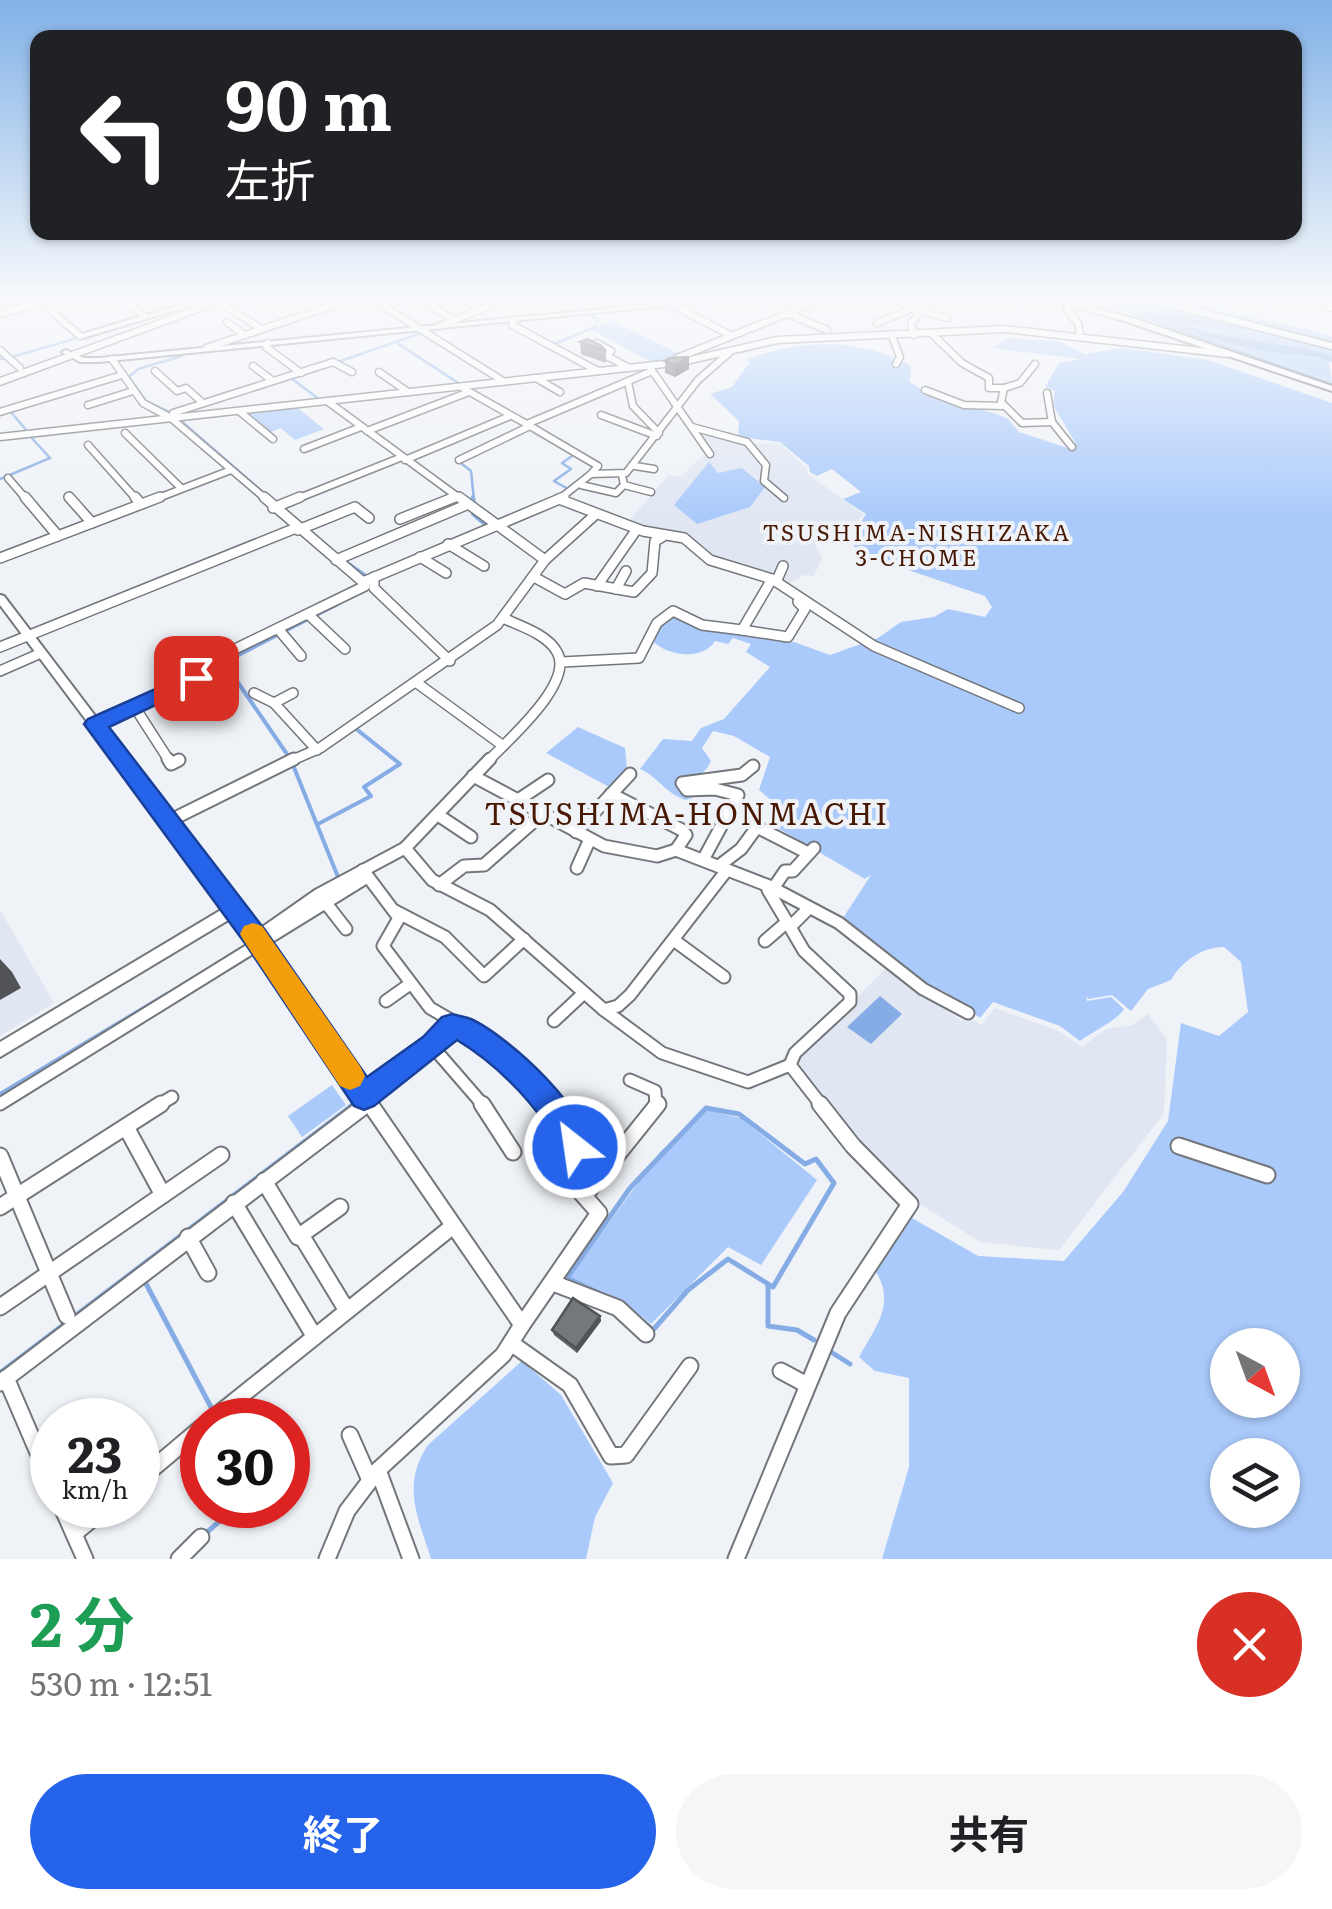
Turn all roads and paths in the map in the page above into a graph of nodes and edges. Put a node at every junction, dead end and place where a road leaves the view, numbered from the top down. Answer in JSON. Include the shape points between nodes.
{"nodes":[{"id":1,"x":120,"y":372,"type":"edge"},
{"id":2,"x":155,"y":372,"type":"dead end"},
{"id":3,"x":261,"y":372,"type":"edge"},
{"id":4,"x":305,"y":372,"type":"edge"},
{"id":5,"x":379,"y":372,"type":"dead end"},
{"id":6,"x":487,"y":372,"type":"edge"},
{"id":7,"x":592,"y":372,"type":"edge"},
{"id":8,"x":645,"y":372,"type":"edge"},
{"id":9,"x":654,"y":372,"type":"edge"},
{"id":10,"x":707,"y":372,"type":"edge"},
{"id":11,"x":978,"y":372,"type":"edge"},
{"id":12,"x":1029,"y":372,"type":"edge"},
{"id":13,"x":1281,"y":372,"type":"edge"},
{"id":14,"x":301,"y":373,"type":"joint"},
{"id":15,"x":122,"y":375,"type":"junction"},
{"id":16,"x":536,"y":378,"type":"junction"},
{"id":17,"x":273,"y":381,"type":"junction"},
{"id":18,"x":503,"y":382,"type":"junction"},
{"id":19,"x":628,"y":383,"type":"junction"},
{"id":20,"x":460,"y":386,"type":"junction"},
{"id":21,"x":1004,"y":388,"type":"junction"},
{"id":22,"x":1332,"y":389,"type":"edge"},
{"id":23,"x":133,"y":390,"type":"junction"},
{"id":24,"x":926,"y":390,"type":"dead end"},
{"id":25,"x":408,"y":392,"type":"junction"},
{"id":26,"x":470,"y":392,"type":"junction"},
{"id":27,"x":560,"y":392,"type":"dead end"},
{"id":28,"x":1047,"y":393,"type":"dead end"},
{"id":29,"x":326,"y":401,"type":"junction"},
{"id":30,"x":203,"y":403,"type":"junction"},
{"id":31,"x":679,"y":404,"type":"junction"},
{"id":32,"x":694,"y":404,"type":"dead end"},
{"id":33,"x":88,"y":405,"type":"dead end"},
{"id":34,"x":1004,"y":406,"type":"junction"},
{"id":35,"x":239,"y":411,"type":"junction"},
{"id":36,"x":0,"y":412,"type":"edge"},
{"id":37,"x":171,"y":415,"type":"junction"},
{"id":38,"x":600,"y":415,"type":"dead end"},
{"id":39,"x":510,"y":416,"type":"junction"},
{"id":40,"x":1052,"y":422,"type":"junction"},
{"id":41,"x":528,"y":425,"type":"junction"},
{"id":42,"x":101,"y":426,"type":"junction"},
{"id":43,"x":692,"y":427,"type":"junction"},
{"id":44,"x":364,"y":429,"type":"junction"},
{"id":45,"x":124,"y":433,"type":"dead end"},
{"id":46,"x":658,"y":434,"type":"junction"},
{"id":47,"x":0,"y":436,"type":"edge"},
{"id":48,"x":273,"y":439,"type":"dead end"},
{"id":49,"x":102,"y":440,"type":"dead end"},
{"id":50,"x":88,"y":445,"type":"dead end"},
{"id":51,"x":1072,"y":447,"type":"dead end"},
{"id":52,"x":304,"y":449,"type":"dead end"},
{"id":53,"x":710,"y":454,"type":"dead end"},
{"id":54,"x":403,"y":458,"type":"junction"},
{"id":55,"x":460,"y":460,"type":"dead end"},
{"id":56,"x":634,"y":466,"type":"junction"},
{"id":57,"x":231,"y":470,"type":"junction"},
{"id":58,"x":654,"y":470,"type":"dead end"},
{"id":59,"x":591,"y":474,"type":"junction"},
{"id":60,"x":8,"y":478,"type":"dead end"},
{"id":61,"x":623,"y":480,"type":"junction"},
{"id":62,"x":580,"y":485,"type":"junction"},
{"id":63,"x":181,"y":488,"type":"junction"},
{"id":64,"x":650,"y":492,"type":"dead end"},
{"id":65,"x":69,"y":497,"type":"dead end"},
{"id":66,"x":455,"y":497,"type":"junction"},
{"id":67,"x":784,"y":498,"type":"dead end"},
{"id":68,"x":560,"y":499,"type":"junction"},
{"id":69,"x":142,"y":504,"type":"junction"},
{"id":70,"x":466,"y":505,"type":"junction"},
{"id":71,"x":277,"y":507,"type":"junction"},
{"id":72,"x":596,"y":514,"type":"junction"},
{"id":73,"x":369,"y":518,"type":"dead end"},
{"id":74,"x":400,"y":520,"type":"dead end"},
{"id":75,"x":92,"y":523,"type":"junction"},
{"id":76,"x":493,"y":526,"type":"junction"},
{"id":77,"x":300,"y":528,"type":"junction"},
{"id":78,"x":637,"y":528,"type":"junction"},
{"id":79,"x":58,"y":536,"type":"junction"},
{"id":80,"x":662,"y":537,"type":"junction"},
{"id":81,"x":448,"y":544,"type":"junction"},
{"id":82,"x":420,"y":556,"type":"junction"},
{"id":83,"x":0,"y":558,"type":"edge"},
{"id":84,"x":336,"y":560,"type":"junction"},
{"id":85,"x":545,"y":560,"type":"junction"},
{"id":86,"x":484,"y":566,"type":"dead end"},
{"id":87,"x":783,"y":566,"type":"dead end"},
{"id":88,"x":626,"y":571,"type":"dead end"},
{"id":89,"x":446,"y":573,"type":"dead end"},
{"id":90,"x":374,"y":577,"type":"junction"},
{"id":91,"x":534,"y":577,"type":"junction"},
{"id":92,"x":363,"y":582,"type":"junction"},
{"id":93,"x":785,"y":583,"type":"junction"},
{"id":94,"x":597,"y":586,"type":"junction"},
{"id":95,"x":616,"y":590,"type":"junction"},
{"id":96,"x":0,"y":598,"type":"edge"},
{"id":97,"x":309,"y":615,"type":"junction"},
{"id":98,"x":503,"y":618,"type":"junction"},
{"id":99,"x":279,"y":630,"type":"junction"},
{"id":100,"x":742,"y":630,"type":"junction"},
{"id":101,"x":28,"y":636,"type":"junction"},
{"id":102,"x":0,"y":647,"type":"edge"},
{"id":103,"x":344,"y":648,"type":"dead end"},
{"id":104,"x":41,"y":653,"type":"junction"},
{"id":105,"x":302,"y":656,"type":"dead end"},
{"id":106,"x":450,"y":660,"type":"junction"},
{"id":107,"x":562,"y":662,"type":"junction"},
{"id":108,"x":0,"y":671,"type":"edge"},
{"id":109,"x":417,"y":683,"type":"junction"},
{"id":110,"x":254,"y":693,"type":"dead end"},
{"id":111,"x":293,"y":693,"type":"dead end"},
{"id":112,"x":274,"y":703,"type":"junction"},
{"id":113,"x":134,"y":706,"type":"junction"},
{"id":114,"x":1019,"y":708,"type":"dead end"},
{"id":115,"x":95,"y":724,"type":"junction"},
{"id":116,"x":502,"y":745,"type":"junction"},
{"id":117,"x":317,"y":750,"type":"junction"},
{"id":118,"x":179,"y":760,"type":"dead end"},
{"id":119,"x":753,"y":766,"type":"dead end"},
{"id":120,"x":630,"y":774,"type":"dead end"},
{"id":121,"x":473,"y":776,"type":"junction"},
{"id":122,"x":548,"y":780,"type":"dead end"},
{"id":123,"x":611,"y":794,"type":"junction"},
{"id":124,"x":518,"y":800,"type":"junction"},
{"id":125,"x":438,"y":814,"type":"junction"},
{"id":126,"x":541,"y":815,"type":"junction"},
{"id":127,"x":169,"y":821,"type":"junction"},
{"id":128,"x":576,"y":832,"type":"junction"},
{"id":129,"x":472,"y":837,"type":"dead end"},
{"id":130,"x":590,"y":839,"type":"junction"},
{"id":131,"x":405,"y":848,"type":"junction"},
{"id":132,"x":676,"y":850,"type":"junction"},
{"id":133,"x":704,"y":858,"type":"junction"},
{"id":134,"x":577,"y":868,"type":"dead end"},
{"id":135,"x":724,"y":868,"type":"junction"},
{"id":136,"x":365,"y":874,"type":"junction"},
{"id":137,"x":439,"y":884,"type":"junction"},
{"id":138,"x":770,"y":890,"type":"junction"},
{"id":139,"x":323,"y":899,"type":"junction"},
{"id":140,"x":234,"y":908,"type":"junction"},
{"id":141,"x":809,"y":908,"type":"junction"},
{"id":142,"x":395,"y":911,"type":"junction"},
{"id":143,"x":789,"y":925,"type":"junction"},
{"id":144,"x":346,"y":929,"type":"dead end"},
{"id":145,"x":524,"y":939,"type":"junction"},
{"id":146,"x":676,"y":941,"type":"junction"},
{"id":147,"x":766,"y":942,"type":"dead end"},
{"id":148,"x":254,"y":946,"type":"junction"},
{"id":149,"x":724,"y":977,"type":"dead end"},
{"id":150,"x":410,"y":984,"type":"junction"},
{"id":151,"x":584,"y":993,"type":"junction"},
{"id":152,"x":386,"y":1001,"type":"dead end"},
{"id":153,"x":604,"y":1010,"type":"junction"},
{"id":154,"x":968,"y":1013,"type":"dead end"},
{"id":155,"x":554,"y":1021,"type":"dead end"},
{"id":156,"x":452,"y":1026,"type":"junction"},
{"id":157,"x":432,"y":1046,"type":"junction"},
{"id":158,"x":0,"y":1050,"type":"edge"},
{"id":159,"x":790,"y":1065,"type":"junction"},
{"id":160,"x":630,"y":1080,"type":"dead end"},
{"id":161,"x":172,"y":1098,"type":"dead end"},
{"id":162,"x":366,"y":1100,"type":"junction"},
{"id":163,"x":0,"y":1104,"type":"edge"},
{"id":164,"x":126,"y":1127,"type":"junction"},
{"id":165,"x":1179,"y":1146,"type":"dead end"},
{"id":166,"x":514,"y":1152,"type":"dead end"},
{"id":167,"x":221,"y":1155,"type":"dead end"},
{"id":168,"x":0,"y":1156,"type":"edge"},
{"id":169,"x":1267,"y":1175,"type":"dead end"},
{"id":170,"x":264,"y":1181,"type":"junction"},
{"id":171,"x":584,"y":1195,"type":"junction"},
{"id":172,"x":17,"y":1196,"type":"junction"},
{"id":173,"x":163,"y":1196,"type":"junction"},
{"id":174,"x":234,"y":1203,"type":"junction"},
{"id":175,"x":0,"y":1206,"type":"edge"},
{"id":176,"x":340,"y":1207,"type":"dead end"},
{"id":177,"x":453,"y":1226,"type":"junction"},
{"id":178,"x":302,"y":1235,"type":"junction"},
{"id":179,"x":188,"y":1237,"type":"junction"},
{"id":180,"x":208,"y":1273,"type":"dead end"},
{"id":181,"x":49,"y":1274,"type":"junction"},
{"id":182,"x":554,"y":1283,"type":"junction"},
{"id":183,"x":0,"y":1307,"type":"edge"},
{"id":184,"x":346,"y":1308,"type":"junction"},
{"id":185,"x":67,"y":1316,"type":"dead end"},
{"id":186,"x":522,"y":1325,"type":"junction"},
{"id":187,"x":313,"y":1334,"type":"junction"},
{"id":188,"x":646,"y":1334,"type":"dead end"},
{"id":189,"x":510,"y":1343,"type":"junction"},
{"id":190,"x":690,"y":1366,"type":"dead end"},
{"id":191,"x":782,"y":1371,"type":"dead end"},
{"id":192,"x":3,"y":1380,"type":"edge"},
{"id":193,"x":808,"y":1385,"type":"junction"},
{"id":194,"x":238,"y":1398,"type":"edge"},
{"id":195,"x":350,"y":1435,"type":"dead end"},
{"id":196,"x":30,"y":1438,"type":"edge"},
{"id":197,"x":180,"y":1446,"type":"edge"},
{"id":198,"x":160,"y":1462,"type":"edge"},
{"id":199,"x":373,"y":1474,"type":"junction"},
{"id":200,"x":71,"y":1528,"type":"edge"},
{"id":201,"x":81,"y":1528,"type":"edge"},
{"id":202,"x":74,"y":1534,"type":"junction"},
{"id":203,"x":201,"y":1537,"type":"dead end"},
{"id":204,"x":84,"y":1559,"type":"edge"},
{"id":205,"x":179,"y":1559,"type":"edge"},
{"id":206,"x":327,"y":1559,"type":"edge"},
{"id":207,"x":411,"y":1559,"type":"edge"},
{"id":208,"x":736,"y":1559,"type":"edge"}],
"edges":[{"from":1,"to":15,"type":"street"},
{"from":2,"to":30,"type":"street"},
{"from":3,"to":17,"type":"street"},
{"from":4,"to":14,"type":"street"},
{"from":5,"to":25,"type":"street"},
{"from":6,"to":18,"type":"street"},
{"from":7,"to":16,"type":"street"},
{"from":8,"to":19,"type":"street"},
{"from":9,"to":31,"type":"street"},
{"from":10,"to":31,"type":"street"},
{"from":11,"to":21,"type":"street","via":[[989,378],[990,388]]},
{"from":12,"to":21,"type":"street"},
{"from":13,"to":22,"type":"street"},
{"from":14,"to":17,"type":"street"},
{"from":15,"to":23,"type":"street"},
{"from":15,"to":36,"type":"street"},
{"from":16,"to":18,"type":"street"},
{"from":16,"to":27,"type":"street"},
{"from":17,"to":30,"type":"street"},
{"from":18,"to":20,"type":"street"},
{"from":19,"to":41,"type":"street"},
{"from":19,"to":46,"type":"street","via":[[634,406]]},
{"from":20,"to":25,"type":"street"},
{"from":20,"to":26,"type":"street"},
{"from":21,"to":34,"type":"street"},
{"from":23,"to":33,"type":"street"},
{"from":23,"to":37,"type":"street","via":[[142,403]]},
{"from":24,"to":34,"type":"street","via":[[968,408]]},
{"from":25,"to":29,"type":"street"},
{"from":26,"to":39,"type":"street"},
{"from":26,"to":44,"type":"street"},
{"from":28,"to":40,"type":"street"},
{"from":29,"to":35,"type":"street"},
{"from":29,"to":44,"type":"street"},
{"from":30,"to":37,"type":"street"},
{"from":31,"to":32,"type":"street"},
{"from":31,"to":43,"type":"street"},
{"from":31,"to":46,"type":"street"},
{"from":34,"to":40,"type":"street","via":[[1022,423]]},
{"from":35,"to":37,"type":"street"},
{"from":35,"to":48,"type":"street"},
{"from":37,"to":42,"type":"street"},
{"from":37,"to":57,"type":"street"},
{"from":38,"to":46,"type":"street"},
{"from":39,"to":41,"type":"street"},
{"from":39,"to":54,"type":"street"},
{"from":40,"to":51,"type":"street"},
{"from":41,"to":55,"type":"street"},
{"from":41,"to":59,"type":"street","via":[[598,466]]},
{"from":42,"to":47,"type":"street"},
{"from":42,"to":49,"type":"street"},
{"from":43,"to":53,"type":"street"},
{"from":43,"to":67,"type":"street","via":[[747,442],[766,465],[764,482]]},
{"from":44,"to":52,"type":"street"},
{"from":44,"to":54,"type":"street"},
{"from":45,"to":63,"type":"street"},
{"from":46,"to":56,"type":"street"},
{"from":50,"to":69,"type":"street"},
{"from":54,"to":66,"type":"street"},
{"from":54,"to":71,"type":"street"},
{"from":56,"to":58,"type":"street"},
{"from":56,"to":61,"type":"street"},
{"from":57,"to":63,"type":"street"},
{"from":57,"to":71,"type":"street"},
{"from":59,"to":61,"type":"street"},
{"from":59,"to":62,"type":"street"},
{"from":60,"to":79,"type":"street"},
{"from":61,"to":62,"type":"street","via":[[607,496]]},
{"from":61,"to":64,"type":"street"},
{"from":62,"to":68,"type":"street"},
{"from":63,"to":69,"type":"street"},
{"from":65,"to":75,"type":"street"},
{"from":66,"to":70,"type":"street"},
{"from":66,"to":74,"type":"street"},
{"from":68,"to":72,"type":"street"},
{"from":68,"to":76,"type":"street"},
{"from":69,"to":75,"type":"street"},
{"from":70,"to":76,"type":"street"},
{"from":70,"to":84,"type":"street"},
{"from":71,"to":77,"type":"street"},
{"from":72,"to":78,"type":"street"},
{"from":72,"to":85,"type":"street"},
{"from":73,"to":77,"type":"street","via":[[355,507]]},
{"from":75,"to":79,"type":"street"},
{"from":76,"to":81,"type":"street"},
{"from":76,"to":85,"type":"street"},
{"from":77,"to":84,"type":"street"},
{"from":77,"to":101,"type":"street"},
{"from":78,"to":80,"type":"street"},
{"from":78,"to":94,"type":"street"},
{"from":79,"to":83,"type":"street"},
{"from":80,"to":93,"type":"street","via":[[684,538],[710,560]]},
{"from":80,"to":95,"type":"street","via":[[652,574],[634,592]]},
{"from":81,"to":82,"type":"street"},
{"from":81,"to":86,"type":"street"},
{"from":82,"to":89,"type":"street"},
{"from":82,"to":90,"type":"street"},
{"from":84,"to":92,"type":"street"},
{"from":85,"to":91,"type":"street"},
{"from":87,"to":93,"type":"street"},
{"from":88,"to":95,"type":"street"},
{"from":90,"to":92,"type":"street"},
{"from":90,"to":106,"type":"street","via":[[374,588]]},
{"from":91,"to":94,"type":"street","via":[[564,594],[582,583]]},
{"from":91,"to":98,"type":"street"},
{"from":92,"to":97,"type":"street"},
{"from":93,"to":100,"type":"street"},
{"from":93,"to":100,"type":"street","via":[[805,609],[793,635]]},
{"from":93,"to":114,"type":"street","via":[[855,636]]},
{"from":94,"to":95,"type":"street"},
{"from":96,"to":101,"type":"street"},
{"from":97,"to":99,"type":"street"},
{"from":97,"to":103,"type":"street"},
{"from":98,"to":106,"type":"street"},
{"from":98,"to":107,"type":"street","via":[[551,642]]},
{"from":99,"to":105,"type":"street"},
{"from":99,"to":113,"type":"street"},
{"from":100,"to":107,"type":"street","via":[[673,611],[657,623],[639,658]]},
{"from":101,"to":102,"type":"street"},
{"from":101,"to":104,"type":"street"},
{"from":104,"to":108,"type":"street"},
{"from":104,"to":115,"type":"street"},
{"from":106,"to":109,"type":"street"},
{"from":107,"to":116,"type":"street","via":[[562,677]]},
{"from":109,"to":116,"type":"street"},
{"from":109,"to":117,"type":"street"},
{"from":110,"to":112,"type":"street"},
{"from":111,"to":112,"type":"street"},
{"from":112,"to":117,"type":"street"},
{"from":113,"to":115,"type":"street"},
{"from":113,"to":118,"type":"street","via":[[171,764]]},
{"from":115,"to":127,"type":"street"},
{"from":116,"to":121,"type":"street"},
{"from":117,"to":127,"type":"street"},
{"from":119,"to":133,"type":"street","via":[[742,774],[682,783],[687,790],[738,796]]},
{"from":120,"to":123,"type":"street"},
{"from":121,"to":124,"type":"street"},
{"from":121,"to":125,"type":"street"},
{"from":122,"to":124,"type":"street"},
{"from":123,"to":128,"type":"street"},
{"from":123,"to":132,"type":"street","via":[[682,830],[686,835]]},
{"from":124,"to":126,"type":"street"},
{"from":125,"to":129,"type":"street"},
{"from":125,"to":131,"type":"street"},
{"from":126,"to":128,"type":"street"},
{"from":126,"to":137,"type":"street","via":[[484,865],[464,866]]},
{"from":127,"to":140,"type":"street"},
{"from":128,"to":130,"type":"street"},
{"from":130,"to":132,"type":"street","via":[[648,858]]},
{"from":130,"to":134,"type":"street"},
{"from":131,"to":136,"type":"street"},
{"from":131,"to":137,"type":"street"},
{"from":132,"to":133,"type":"street"},
{"from":133,"to":135,"type":"street"},
{"from":135,"to":138,"type":"street"},
{"from":135,"to":138,"type":"street","via":[[757,827],[811,851]]},
{"from":135,"to":146,"type":"street"},
{"from":136,"to":139,"type":"street"},
{"from":136,"to":142,"type":"street"},
{"from":137,"to":145,"type":"street","via":[[490,910]]},
{"from":138,"to":141,"type":"street"},
{"from":138,"to":143,"type":"street"},
{"from":139,"to":144,"type":"street"},
{"from":139,"to":148,"type":"street"},
{"from":140,"to":148,"type":"street"},
{"from":140,"to":158,"type":"street"},
{"from":141,"to":143,"type":"street"},
{"from":141,"to":154,"type":"street"},
{"from":142,"to":145,"type":"street","via":[[444,937],[484,976]]},
{"from":142,"to":150,"type":"street","via":[[399,918],[383,946]]},
{"from":143,"to":147,"type":"street"},
{"from":143,"to":159,"type":"street","via":[[804,951],[850,998]]},
{"from":145,"to":151,"type":"street"},
{"from":146,"to":149,"type":"street"},
{"from":146,"to":153,"type":"street","via":[[630,995]]},
{"from":148,"to":162,"type":"street"},
{"from":148,"to":163,"type":"street"},
{"from":150,"to":152,"type":"street"},
{"from":150,"to":156,"type":"street"},
{"from":151,"to":153,"type":"street"},
{"from":151,"to":155,"type":"street"},
{"from":153,"to":159,"type":"street","via":[[662,1053],[748,1082]]},
{"from":156,"to":157,"type":"street"},
{"from":156,"to":171,"type":"street","via":[[468,1030],[548,1101],[574,1139],[562,1171]]},
{"from":157,"to":162,"type":"street"},
{"from":157,"to":166,"type":"street","via":[[496,1120]]},
{"from":159,"to":193,"type":"street","via":[[853,1146],[910,1204],[859,1275]]},
{"from":160,"to":171,"type":"street","via":[[656,1091],[659,1103]]},
{"from":161,"to":164,"type":"street"},
{"from":162,"to":170,"type":"street"},
{"from":162,"to":177,"type":"street"},
{"from":164,"to":172,"type":"street"},
{"from":164,"to":173,"type":"street"},
{"from":165,"to":169,"type":"street"},
{"from":167,"to":173,"type":"street"},
{"from":168,"to":172,"type":"street"},
{"from":170,"to":174,"type":"street"},
{"from":170,"to":178,"type":"street"},
{"from":171,"to":182,"type":"street","via":[[599,1213]]},
{"from":172,"to":175,"type":"street"},
{"from":172,"to":181,"type":"street"},
{"from":173,"to":181,"type":"street"},
{"from":174,"to":179,"type":"street"},
{"from":174,"to":187,"type":"street"},
{"from":176,"to":178,"type":"street"},
{"from":177,"to":184,"type":"street"},
{"from":177,"to":186,"type":"street"},
{"from":178,"to":184,"type":"street"},
{"from":179,"to":180,"type":"street"},
{"from":179,"to":192,"type":"street"},
{"from":181,"to":183,"type":"street"},
{"from":181,"to":185,"type":"street"},
{"from":182,"to":186,"type":"street"},
{"from":182,"to":188,"type":"street","via":[[618,1308]]},
{"from":184,"to":187,"type":"street"},
{"from":186,"to":189,"type":"street"},
{"from":187,"to":194,"type":"street"},
{"from":189,"to":190,"type":"street","via":[[570,1385],[611,1456],[626,1455]]},
{"from":189,"to":199,"type":"street"},
{"from":191,"to":193,"type":"street"},
{"from":192,"to":196,"type":"street"},
{"from":193,"to":208,"type":"street"},
{"from":195,"to":199,"type":"street"},
{"from":197,"to":198,"type":"street"},
{"from":199,"to":206,"type":"street","via":[[340,1520]]},
{"from":199,"to":207,"type":"street"},
{"from":200,"to":202,"type":"street"},
{"from":201,"to":202,"type":"street"},
{"from":202,"to":204,"type":"street"},
{"from":203,"to":205,"type":"street"}]}
